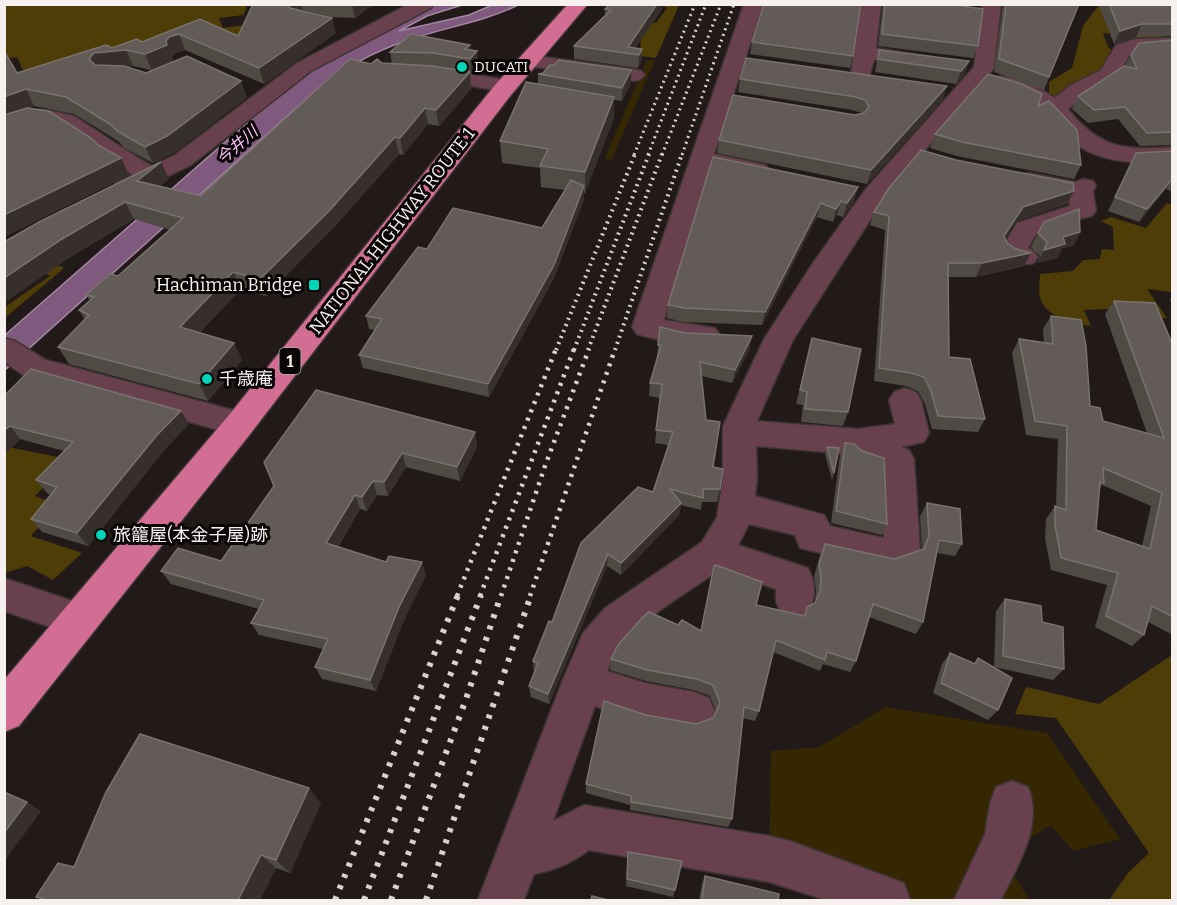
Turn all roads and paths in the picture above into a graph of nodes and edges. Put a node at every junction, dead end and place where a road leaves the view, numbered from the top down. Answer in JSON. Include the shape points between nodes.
{"nodes":[{"id":1,"x":424,"y":4,"type":"edge"},
{"id":2,"x":754,"y":4,"type":"edge"},
{"id":3,"x":872,"y":4,"type":"edge"},
{"id":4,"x":577,"y":7,"type":"edge"},
{"id":5,"x":991,"y":9,"type":"edge"},
{"id":6,"x":968,"y":11,"type":"edge"},
{"id":7,"x":340,"y":26,"type":"dead end"},
{"id":8,"x":377,"y":28,"type":"junction"},
{"id":9,"x":1173,"y":44,"type":"edge"},
{"id":10,"x":865,"y":52,"type":"junction"},
{"id":11,"x":734,"y":60,"type":"junction"},
{"id":12,"x":528,"y":61,"type":"junction"},
{"id":13,"x":757,"y":63,"type":"edge"},
{"id":14,"x":939,"y":63,"type":"edge"},
{"id":15,"x":403,"y":73,"type":"edge"},
{"id":16,"x":634,"y":75,"type":"dead end"},
{"id":17,"x":838,"y":75,"type":"edge"},
{"id":18,"x":966,"y":79,"type":"junction"},
{"id":19,"x":245,"y":86,"type":"dead end"},
{"id":20,"x":512,"y":90,"type":"junction"},
{"id":21,"x":266,"y":96,"type":"junction"},
{"id":22,"x":1056,"y":108,"type":"junction"},
{"id":23,"x":4,"y":127,"type":"edge"},
{"id":24,"x":1114,"y":154,"type":"junction"},
{"id":25,"x":1170,"y":157,"type":"edge"},
{"id":26,"x":701,"y":159,"type":"junction"},
{"id":27,"x":152,"y":175,"type":"junction"},
{"id":28,"x":778,"y":175,"type":"edge"},
{"id":29,"x":1006,"y":176,"type":"edge"},
{"id":30,"x":1080,"y":190,"type":"junction"},
{"id":31,"x":101,"y":200,"type":"edge"},
{"id":32,"x":1025,"y":257,"type":"edge"},
{"id":33,"x":750,"y":338,"type":"junction"},
{"id":34,"x":13,"y":354,"type":"edge"},
{"id":35,"x":905,"y":400,"type":"dead end"},
{"id":36,"x":240,"y":424,"type":"junction"},
{"id":37,"x":739,"y":432,"type":"junction"},
{"id":38,"x":858,"y":442,"type":"junction"},
{"id":39,"x":736,"y":506,"type":"junction"},
{"id":40,"x":715,"y":553,"type":"junction"},
{"id":41,"x":4,"y":594,"type":"edge"},
{"id":42,"x":795,"y":602,"type":"dead end"},
{"id":43,"x":79,"y":620,"type":"junction"},
{"id":44,"x":582,"y":682,"type":"junction"},
{"id":45,"x":4,"y":712,"type":"edge"},
{"id":46,"x":694,"y":712,"type":"dead end"},
{"id":47,"x":1012,"y":803,"type":"dead end"},
{"id":48,"x":585,"y":806,"type":"dead end"},
{"id":49,"x":523,"y":845,"type":"junction"},
{"id":50,"x":501,"y":900,"type":"edge"},
{"id":51,"x":887,"y":900,"type":"edge"},
{"id":52,"x":977,"y":900,"type":"edge"}],
"edges":[{"from":1,"to":8,"type":"street"},
{"from":2,"to":11,"type":"street"},
{"from":3,"to":10,"type":"street"},
{"from":4,"to":12,"type":"highway","name":"NATIONAL HIGHWAY ROUTE 1","number":"1"},
{"from":5,"to":6,"type":"street"},
{"from":5,"to":18,"type":"street"},
{"from":7,"to":8,"type":"street"},
{"from":8,"to":21,"type":"street","via":[[304,67]]},
{"from":9,"to":22,"type":"street","via":[[1124,49],[1109,74],[1077,90]]},
{"from":10,"to":14,"type":"street"},
{"from":10,"to":17,"type":"street","via":[[872,79]]},
{"from":11,"to":13,"type":"street"},
{"from":11,"to":26,"type":"street","via":[[732,100]]},
{"from":12,"to":16,"type":"street"},
{"from":12,"to":20,"type":"highway","name":"NATIONAL HIGHWAY ROUTE 1","number":"1"},
{"from":15,"to":20,"type":"street","via":[[446,76]]},
{"from":18,"to":22,"type":"street","via":[[1040,98]]},
{"from":18,"to":33,"type":"street","via":[[922,155],[861,191],[822,268]]},
{"from":19,"to":21,"type":"street"},
{"from":20,"to":36,"type":"highway","name":"NATIONAL HIGHWAY ROUTE 1","number":"1"},
{"from":21,"to":27,"type":"street","via":[[183,160]]},
{"from":22,"to":24,"type":"street","via":[[1075,133],[1096,148]]},
{"from":23,"to":27,"type":"street","via":[[34,115],[66,121]]},
{"from":24,"to":25,"type":"street"},
{"from":24,"to":30,"type":"street"},
{"from":26,"to":28,"type":"street"},
{"from":26,"to":33,"type":"street","via":[[646,327],[682,334]]},
{"from":27,"to":31,"type":"street"},
{"from":29,"to":30,"type":"street"},
{"from":30,"to":32,"type":"street","via":[[1083,211],[1026,229],[1013,251]]},
{"from":33,"to":37,"type":"street"},
{"from":34,"to":36,"type":"street","via":[[36,368]]},
{"from":35,"to":38,"type":"street","via":[[913,433]]},
{"from":36,"to":43,"type":"highway","name":"NATIONAL HIGHWAY ROUTE 1","number":"1"},
{"from":37,"to":38,"type":"street"},
{"from":37,"to":39,"type":"street"},
{"from":38,"to":39,"type":"street","via":[[870,452],[897,459],[894,551],[813,537],[812,525]]},
{"from":39,"to":40,"type":"street","via":[[734,519]]},
{"from":40,"to":42,"type":"street","via":[[795,579]]},
{"from":40,"to":44,"type":"street","via":[[619,620],[597,646]]},
{"from":41,"to":43,"type":"street"},
{"from":43,"to":45,"type":"highway","name":"NATIONAL HIGHWAY ROUTE 1","number":"1"},
{"from":44,"to":46,"type":"street","via":[[645,703]]},
{"from":44,"to":49,"type":"street"},
{"from":47,"to":52,"type":"street","via":[[1007,838]]},
{"from":48,"to":49,"type":"street"},
{"from":49,"to":50,"type":"street"},
{"from":49,"to":51,"type":"street","via":[[553,848],[584,827],[790,864]]}]}
